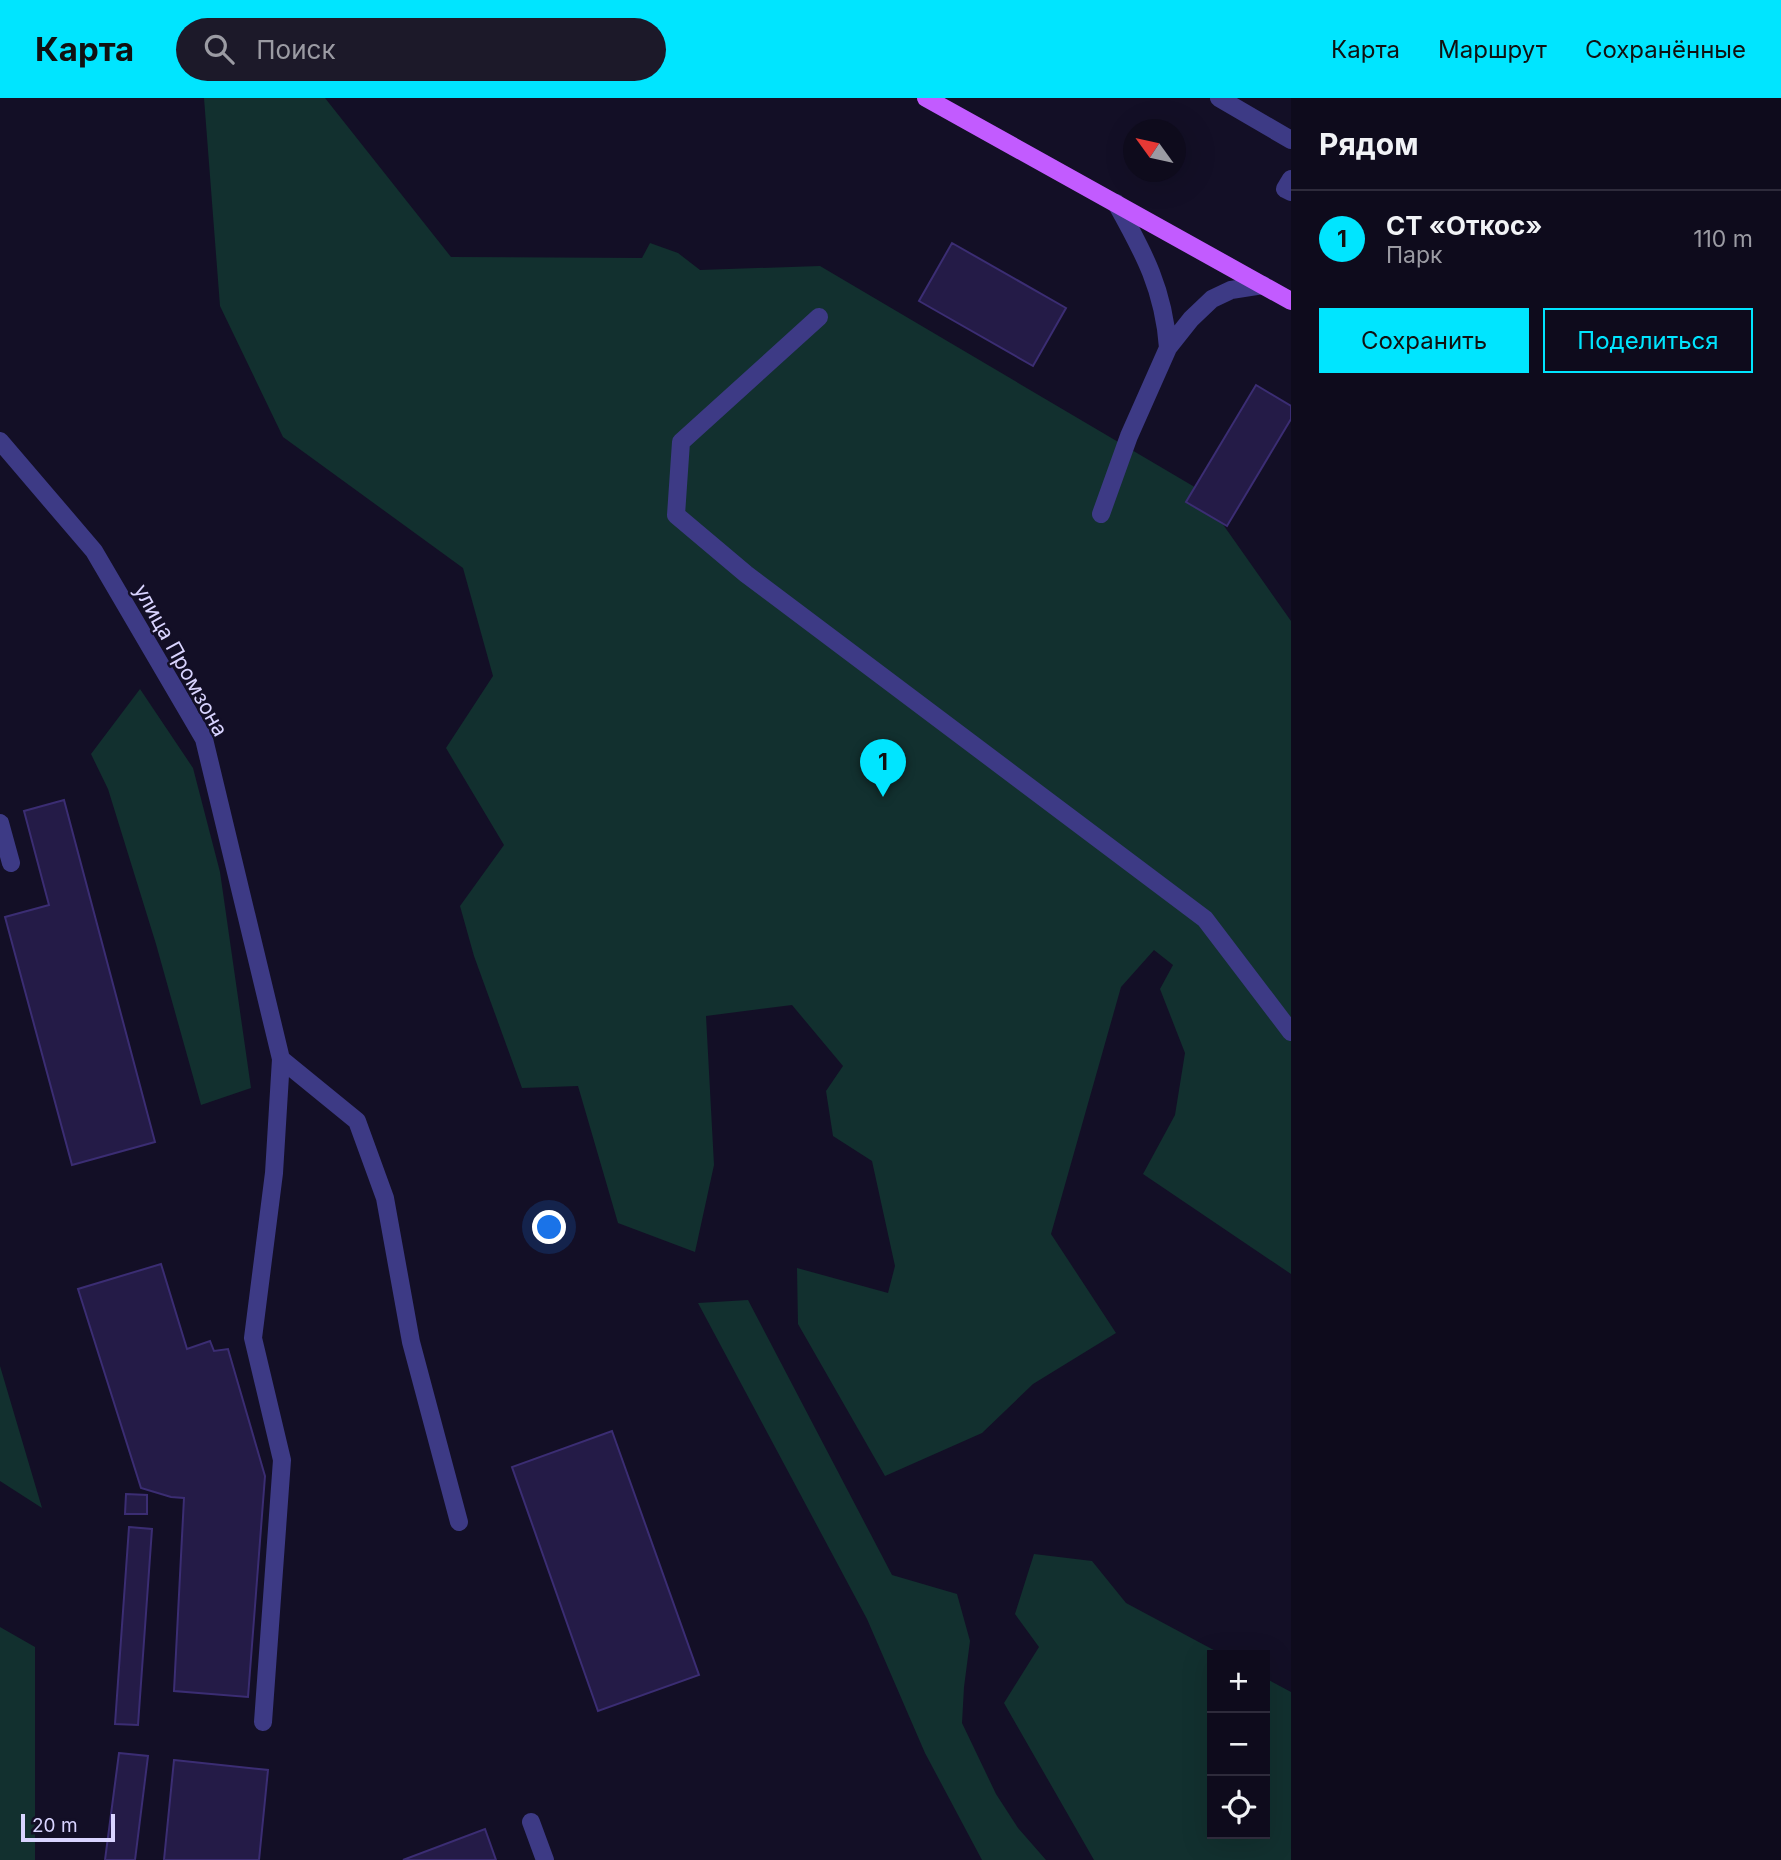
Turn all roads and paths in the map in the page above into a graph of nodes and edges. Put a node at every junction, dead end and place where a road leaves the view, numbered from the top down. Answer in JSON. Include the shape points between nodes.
{"nodes":[{"id":1,"x":926,"y":98,"type":"edge"},
{"id":2,"x":1219,"y":98,"type":"edge"},
{"id":3,"x":1291,"y":140,"type":"edge"},
{"id":4,"x":1291,"y":180,"type":"edge"},
{"id":5,"x":1291,"y":192,"type":"edge"},
{"id":6,"x":1116,"y":203,"type":"junction"},
{"id":7,"x":1263,"y":285,"type":"junction"},
{"id":8,"x":1291,"y":301,"type":"edge"},
{"id":9,"x":819,"y":317,"type":"dead end"},
{"id":10,"x":1168,"y":348,"type":"junction"},
{"id":11,"x":0,"y":441,"type":"edge"},
{"id":12,"x":1101,"y":514,"type":"dead end"},
{"id":13,"x":0,"y":822,"type":"edge"},
{"id":14,"x":11,"y":863,"type":"dead end"},
{"id":15,"x":1291,"y":1032,"type":"edge"},
{"id":16,"x":281,"y":1059,"type":"junction"},
{"id":17,"x":459,"y":1522,"type":"dead end"},
{"id":18,"x":262,"y":1722,"type":"dead end"},
{"id":19,"x":531,"y":1822,"type":"dead end"},
{"id":20,"x":545,"y":1860,"type":"edge"}],
"edges":[{"from":1,"to":6,"type":"main road"},
{"from":2,"to":3,"type":"street"},
{"from":4,"to":5,"type":"street","via":[[1285,189]]},
{"from":6,"to":7,"type":"main road"},
{"from":6,"to":10,"type":"street","via":[[1142,249],[1161,297]]},
{"from":7,"to":8,"type":"main road"},
{"from":7,"to":10,"type":"street","via":[[1231,290],[1212,299]]},
{"from":9,"to":15,"type":"street","via":[[681,442],[676,515],[746,575],[1205,919]]},
{"from":10,"to":12,"type":"street"},
{"from":11,"to":16,"type":"street","name":"улица Промзона","via":[[94,551],[204,739]]},
{"from":13,"to":14,"type":"street"},
{"from":16,"to":17,"type":"street","via":[[357,1121],[384,1198],[411,1342]]},
{"from":16,"to":18,"type":"street","name":"улица Промзона","via":[[274,1173],[253,1338],[282,1460]]},
{"from":19,"to":20,"type":"street"}]}
